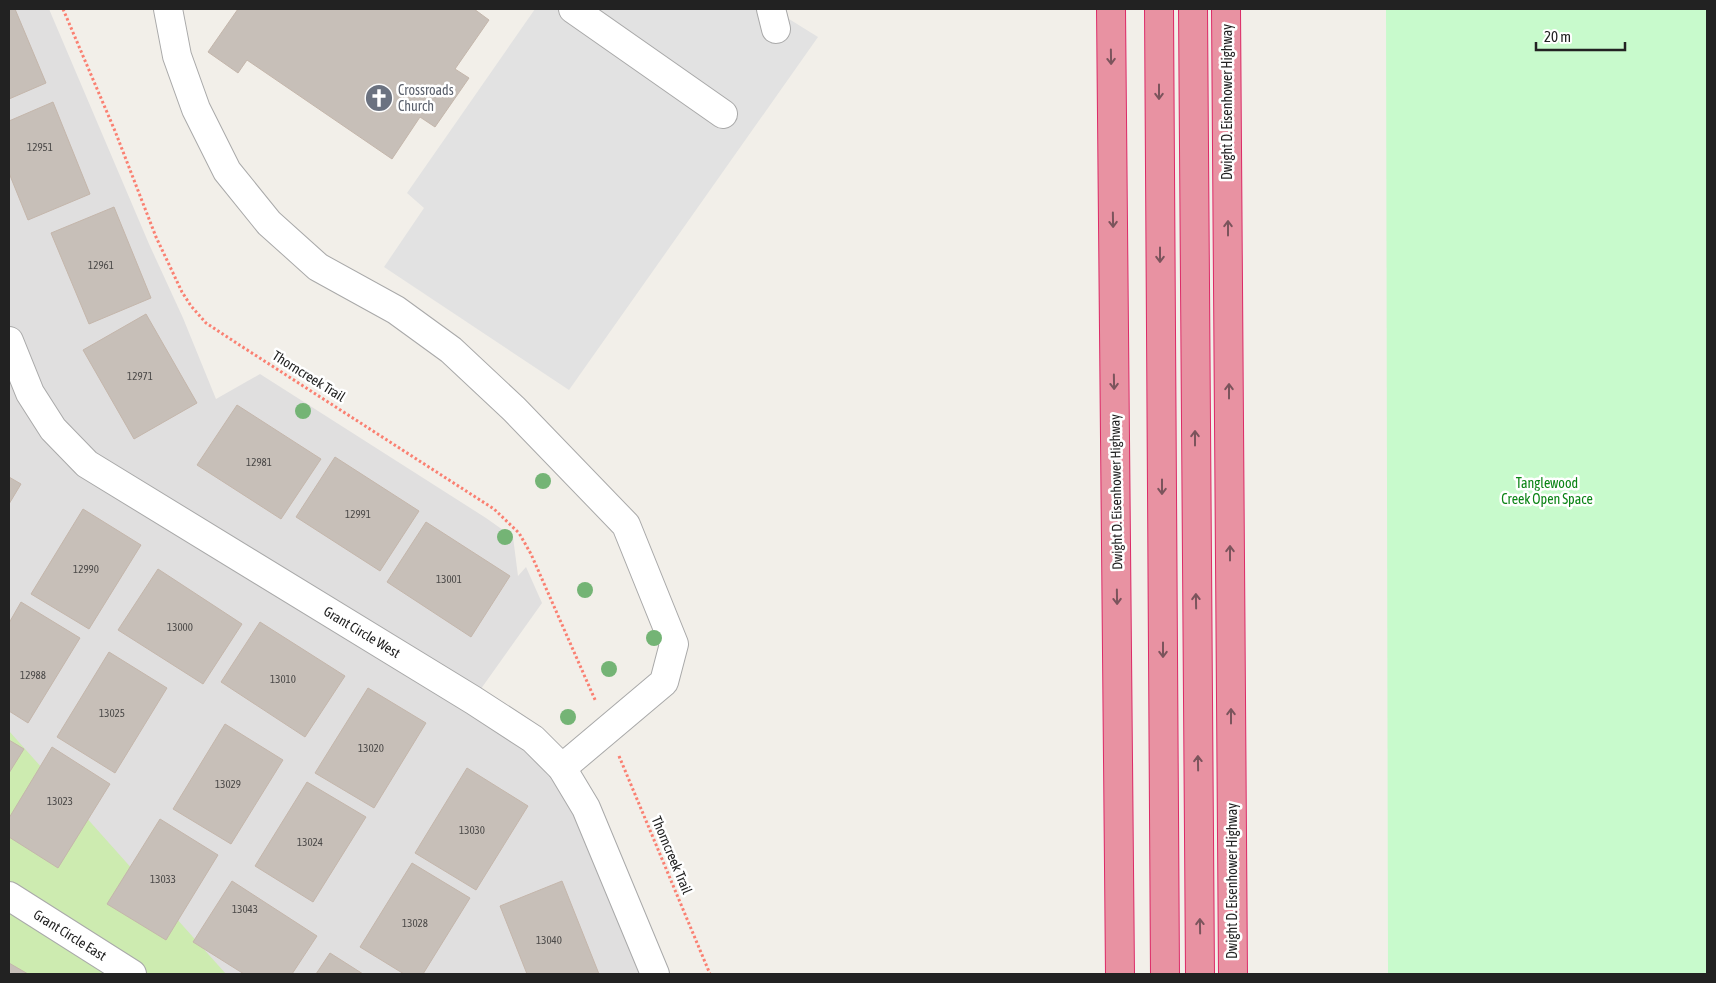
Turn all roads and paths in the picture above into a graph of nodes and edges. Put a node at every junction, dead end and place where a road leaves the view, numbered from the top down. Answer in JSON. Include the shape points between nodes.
{"nodes":[{"id":1,"x":63,"y":9,"type":"edge"},
{"id":2,"x":168,"y":9,"type":"edge"},
{"id":3,"x":573,"y":9,"type":"edge"},
{"id":4,"x":1111,"y":9,"type":"edge"},
{"id":5,"x":1159,"y":9,"type":"edge"},
{"id":6,"x":1193,"y":9,"type":"edge"},
{"id":7,"x":1226,"y":9,"type":"edge"},
{"id":8,"x":723,"y":114,"type":"dead end"},
{"id":9,"x":9,"y":341,"type":"edge"},
{"id":10,"x":598,"y":706,"type":"dead end"},
{"id":11,"x":617,"y":752,"type":"dead end"},
{"id":12,"x":562,"y":768,"type":"junction"},
{"id":13,"x":9,"y":896,"type":"edge"},
{"id":14,"x":132,"y":974,"type":"edge"},
{"id":15,"x":655,"y":974,"type":"edge"},
{"id":16,"x":710,"y":974,"type":"edge"},
{"id":17,"x":1120,"y":974,"type":"edge"},
{"id":18,"x":1165,"y":974,"type":"edge"},
{"id":19,"x":1200,"y":974,"type":"edge"},
{"id":20,"x":1233,"y":974,"type":"edge"}],
"edges":[{"from":1,"to":10,"type":"path","name":"Thorncreek Trail","via":[[156,236],[191,306],[206,322],[238,344],[494,508],[519,533],[531,554]]},
{"from":2,"to":12,"type":"street","via":[[177,56],[196,109],[227,171],[269,223],[318,267],[396,310],[451,350],[514,409],[626,525],[674,644],[672,654],[664,682]]},
{"from":3,"to":8,"type":"street"},
{"from":4,"to":17,"type":"highway","name":"Dwight D. Eisenhower Highway","one_way":true},
{"from":5,"to":18,"type":"highway","one_way":true},
{"from":19,"to":6,"type":"highway","one_way":true},
{"from":20,"to":7,"type":"highway","name":"Dwight D. Eisenhower Highway","one_way":true},
{"from":9,"to":12,"type":"street","name":"Grant Circle West","via":[[30,393],[53,429],[87,464],[473,700],[533,739]]},
{"from":11,"to":16,"type":"path","name":"Thorncreek Trail"},
{"from":12,"to":15,"type":"street","name":"Grant Circle West","via":[[586,808]]},
{"from":13,"to":14,"type":"street","name":"Grant Circle East"}]}
